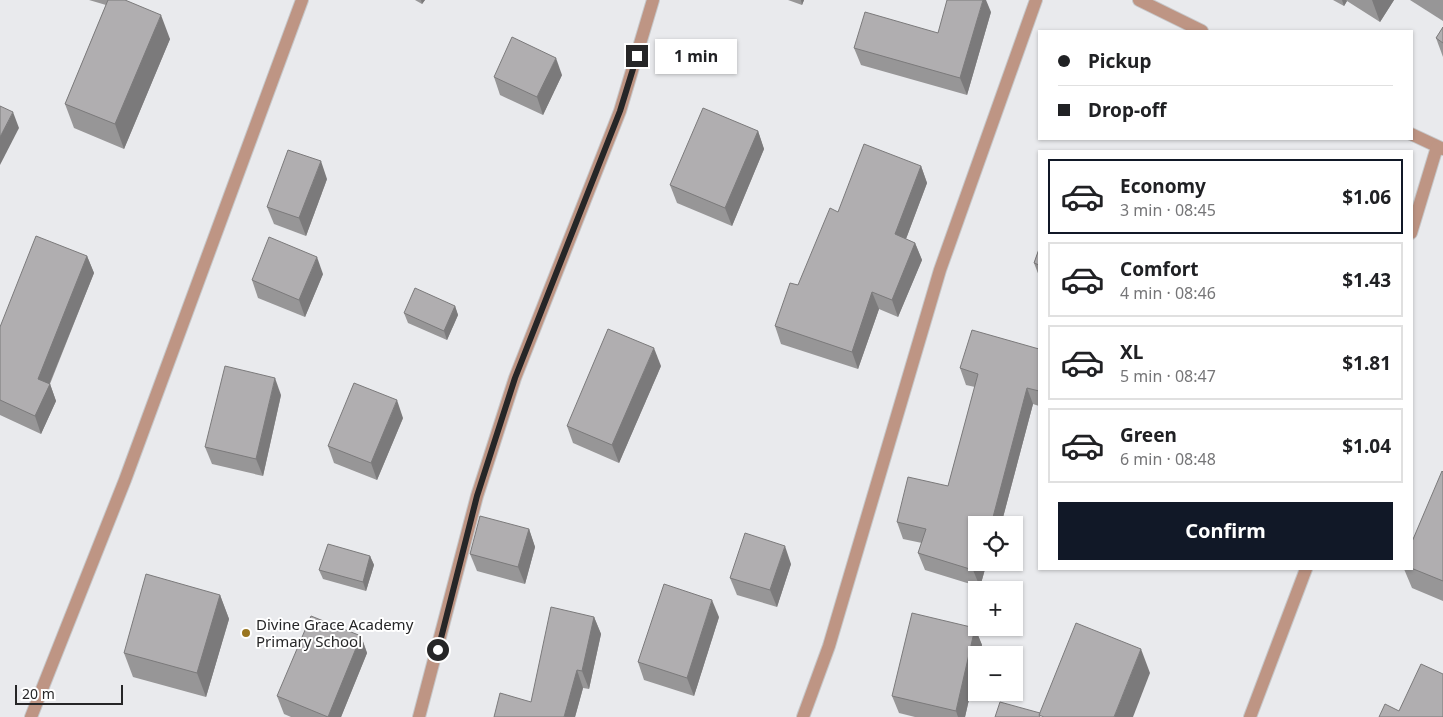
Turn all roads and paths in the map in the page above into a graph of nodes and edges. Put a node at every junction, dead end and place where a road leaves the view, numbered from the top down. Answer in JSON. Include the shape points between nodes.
{"nodes":[{"id":1,"x":302,"y":0,"type":"edge"},
{"id":2,"x":654,"y":0,"type":"edge"},
{"id":3,"x":1036,"y":0,"type":"edge"},
{"id":4,"x":1139,"y":0,"type":"edge"},
{"id":5,"x":1200,"y":30,"type":"edge"},
{"id":6,"x":1413,"y":135,"type":"edge"},
{"id":7,"x":1440,"y":148,"type":"edge"},
{"id":8,"x":1413,"y":227,"type":"edge"},
{"id":9,"x":1306,"y":570,"type":"edge"},
{"id":10,"x":32,"y":717,"type":"edge"},
{"id":11,"x":419,"y":717,"type":"edge"},
{"id":12,"x":803,"y":717,"type":"edge"},
{"id":13,"x":1250,"y":717,"type":"edge"}],
"edges":[{"from":1,"to":10,"type":"street","via":[[124,480]]},
{"from":2,"to":11,"type":"street","via":[[620,111],[515,378],[477,496]]},
{"from":3,"to":12,"type":"street","via":[[940,270],[829,646]]},
{"from":4,"to":5,"type":"street"},
{"from":6,"to":7,"type":"street"},
{"from":7,"to":8,"type":"street"},
{"from":9,"to":13,"type":"street"}]}
